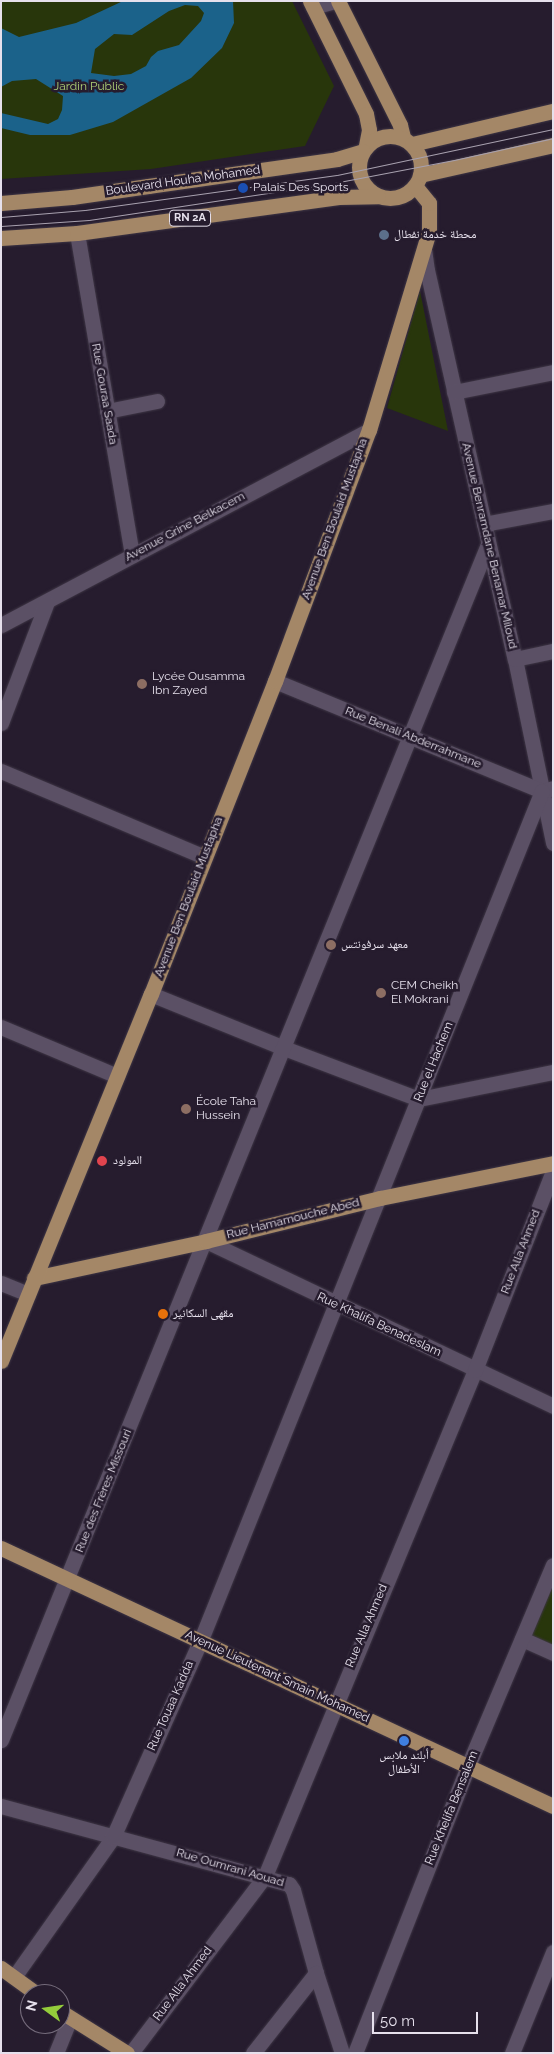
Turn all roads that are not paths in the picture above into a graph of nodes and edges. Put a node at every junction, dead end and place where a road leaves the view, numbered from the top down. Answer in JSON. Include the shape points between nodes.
{"nodes":[{"id":1,"x":336,"y":1,"type":"edge"},
{"id":2,"x":311,"y":4,"type":"edge"},
{"id":3,"x":553,"y":111,"type":"edge"},
{"id":4,"x":407,"y":141,"type":"junction"},
{"id":5,"x":553,"y":145,"type":"edge"},
{"id":6,"x":365,"y":148,"type":"junction"},
{"id":7,"x":418,"y":180,"type":"junction"},
{"id":8,"x":378,"y":196,"type":"junction"},
{"id":9,"x":1,"y":203,"type":"edge"},
{"id":10,"x":77,"y":233,"type":"junction"},
{"id":11,"x":1,"y":238,"type":"edge"},
{"id":12,"x":424,"y":249,"type":"junction"},
{"id":13,"x":553,"y":372,"type":"edge"},
{"id":14,"x":454,"y":392,"type":"junction"},
{"id":15,"x":157,"y":401,"type":"dead end"},
{"id":16,"x":107,"y":411,"type":"junction"},
{"id":17,"x":369,"y":430,"type":"junction"},
{"id":18,"x":553,"y":511,"type":"edge"},
{"id":19,"x":484,"y":524,"type":"junction"},
{"id":20,"x":488,"y":544,"type":"junction"},
{"id":21,"x":132,"y":554,"type":"junction"},
{"id":22,"x":47,"y":602,"type":"junction"},
{"id":23,"x":1,"y":625,"type":"edge"},
{"id":24,"x":553,"y":651,"type":"edge"},
{"id":25,"x":515,"y":659,"type":"junction"},
{"id":26,"x":275,"y":681,"type":"junction"},
{"id":27,"x":1,"y":723,"type":"edge"},
{"id":28,"x":408,"y":736,"type":"junction"},
{"id":29,"x":1,"y":770,"type":"edge"},
{"id":30,"x":547,"y":790,"type":"edge"},
{"id":31,"x":553,"y":843,"type":"edge"},
{"id":32,"x":204,"y":857,"type":"junction"},
{"id":33,"x":151,"y":994,"type":"junction"},
{"id":34,"x":1,"y":1027,"type":"edge"},
{"id":35,"x":284,"y":1048,"type":"junction"},
{"id":36,"x":553,"y":1072,"type":"edge"},
{"id":37,"x":117,"y":1076,"type":"junction"},
{"id":38,"x":419,"y":1099,"type":"junction"},
{"id":39,"x":553,"y":1163,"type":"edge"},
{"id":40,"x":553,"y":1171,"type":"edge"},
{"id":41,"x":380,"y":1198,"type":"junction"},
{"id":42,"x":206,"y":1241,"type":"junction"},
{"id":43,"x":34,"y":1278,"type":"junction"},
{"id":44,"x":1,"y":1283,"type":"edge"},
{"id":45,"x":28,"y":1294,"type":"junction"},
{"id":46,"x":337,"y":1305,"type":"junction"},
{"id":47,"x":1,"y":1361,"type":"edge"},
{"id":48,"x":474,"y":1370,"type":"junction"},
{"id":49,"x":553,"y":1406,"type":"edge"},
{"id":50,"x":1,"y":1548,"type":"edge"},
{"id":51,"x":553,"y":1565,"type":"edge"},
{"id":52,"x":68,"y":1578,"type":"junction"},
{"id":53,"x":522,"y":1639,"type":"junction"},
{"id":54,"x":200,"y":1642,"type":"junction"},
{"id":55,"x":553,"y":1653,"type":"edge"},
{"id":56,"x":335,"y":1703,"type":"junction"},
{"id":57,"x":1,"y":1740,"type":"edge"},
{"id":58,"x":468,"y":1766,"type":"junction"},
{"id":59,"x":1,"y":1806,"type":"edge"},
{"id":60,"x":553,"y":1806,"type":"edge"},
{"id":61,"x":113,"y":1837,"type":"junction"},
{"id":62,"x":265,"y":1876,"type":"junction"},
{"id":63,"x":553,"y":1952,"type":"edge"},
{"id":64,"x":1,"y":1968,"type":"edge"},
{"id":65,"x":316,"y":1973,"type":"junction"},
{"id":66,"x":14,"y":1977,"type":"junction"},
{"id":67,"x":23,"y":1984,"type":"edge"},
{"id":68,"x":70,"y":2018,"type":"edge"},
{"id":69,"x":60,"y":2034,"type":"edge"},
{"id":70,"x":357,"y":2051,"type":"edge"},
{"id":71,"x":56,"y":2053,"type":"edge"},
{"id":72,"x":129,"y":2053,"type":"edge"},
{"id":73,"x":253,"y":2053,"type":"edge"},
{"id":74,"x":342,"y":2053,"type":"edge"},
{"id":75,"x":512,"y":2053,"type":"edge"}],
"edges":[{"from":1,"to":2,"type":"street"},
{"from":1,"to":4,"type":"main road"},
{"from":2,"to":6,"type":"main road","via":[[366,114],[369,130]]},
{"from":3,"to":4,"type":"main road"},
{"from":4,"to":6,"type":"main road","via":[[383,136]]},
{"from":4,"to":7,"type":"main road","via":[[420,157]]},
{"from":5,"to":7,"type":"main road"},
{"from":6,"to":8,"type":"main road","via":[[359,163],[361,178],[366,187]]},
{"from":6,"to":9,"type":"main road","name":"Boulevard Houha Mohamed","via":[[337,159],[72,197]]},
{"from":7,"to":8,"type":"main road","via":[[403,195]]},
{"from":7,"to":12,"type":"main road","name":"Avenue Ben Boulaid Mustapha","via":[[429,207],[429,231]]},
{"from":8,"to":10,"type":"main road","number":"RN 2A","via":[[339,197]]},
{"from":10,"to":11,"type":"main road","number":"RN 2A"},
{"from":10,"to":16,"type":"street","name":"Rue Gouraa Saada"},
{"from":12,"to":14,"type":"street","name":"Avenue Benramdane Benamar Miloud"},
{"from":12,"to":17,"type":"main road","name":"Avenue Ben Boulaid Mustapha"},
{"from":13,"to":14,"type":"street"},
{"from":14,"to":19,"type":"street","name":"Avenue Benramdane Benamar Miloud"},
{"from":15,"to":16,"type":"street"},
{"from":16,"to":21,"type":"street","name":"Rue Gouraa Saada"},
{"from":17,"to":21,"type":"street","name":"Avenue Grine Belkacem"},
{"from":17,"to":26,"type":"main road","name":"Avenue Ben Boulaid Mustapha"},
{"from":18,"to":19,"type":"street"},
{"from":19,"to":20,"type":"street","name":"Avenue Benramdane Benamar Miloud"},
{"from":20,"to":25,"type":"street","name":"Avenue Benramdane Benamar Miloud"},
{"from":20,"to":28,"type":"street","name":"Rue des Frères Missouri"},
{"from":21,"to":22,"type":"street","name":"Avenue Grine Belkacem"},
{"from":22,"to":23,"type":"street","name":"Avenue Grine Belkacem"},
{"from":22,"to":27,"type":"street"},
{"from":24,"to":25,"type":"street"},
{"from":25,"to":30,"type":"street","name":"Avenue Benramdane Benamar Miloud"},
{"from":26,"to":28,"type":"street","name":"Rue Benali Abderrahmane"},
{"from":26,"to":32,"type":"main road","name":"Avenue Ben Boulaid Mustapha"},
{"from":28,"to":30,"type":"street","name":"Rue Benali Abderrahmane"},
{"from":28,"to":35,"type":"street","name":"Rue des Frères Missouri"},
{"from":29,"to":32,"type":"street"},
{"from":30,"to":31,"type":"street","name":"Avenue Benramdane Benamar Miloud"},
{"from":30,"to":38,"type":"street","name":"Rue el Hachem"},
{"from":32,"to":33,"type":"main road","name":"Avenue Ben Boulaid Mustapha"},
{"from":33,"to":35,"type":"street"},
{"from":33,"to":37,"type":"main road","name":"Avenue Ben Boulaid Mustapha"},
{"from":34,"to":37,"type":"street"},
{"from":35,"to":38,"type":"street"},
{"from":35,"to":42,"type":"street","name":"Rue des Frères Missouri"},
{"from":36,"to":38,"type":"street"},
{"from":37,"to":43,"type":"main road","name":"Avenue Ben Boulaid Mustapha"},
{"from":38,"to":41,"type":"street","name":"Rue el Hachem"},
{"from":39,"to":41,"type":"main road","name":"Rue Hamamouche Abed"},
{"from":40,"to":48,"type":"street","name":"Rue Alla Ahmed"},
{"from":41,"to":42,"type":"main road","name":"Rue Hamamouche Abed"},
{"from":41,"to":46,"type":"street","name":"Rue el Hachem"},
{"from":42,"to":43,"type":"main road","name":"Rue Hamamouche Abed"},
{"from":42,"to":46,"type":"street","name":"Rue Khalifa Benadeslam"},
{"from":42,"to":52,"type":"street","name":"Rue des Frères Missouri"},
{"from":43,"to":45,"type":"main road","name":"Avenue Ben Boulaid Mustapha"},
{"from":44,"to":45,"type":"street"},
{"from":45,"to":47,"type":"main road","name":"Avenue Ben Boulaid Mustapha"},
{"from":46,"to":48,"type":"street","name":"Rue Khalifa Benadeslam"},
{"from":46,"to":54,"type":"street","name":"Rue Touaa Kadda"},
{"from":48,"to":49,"type":"street","name":"Rue Khalifa Benadeslam"},
{"from":48,"to":56,"type":"street","name":"Rue Alla Ahmed"},
{"from":50,"to":52,"type":"main road","name":"Avenue Lieutenant Smain Mohamed"},
{"from":51,"to":53,"type":"street","name":"Rue Khelifa Bensalem"},
{"from":52,"to":54,"type":"main road","name":"Avenue Lieutenant Smain Mohamed"},
{"from":52,"to":57,"type":"street","name":"Rue des Frères Missouri"},
{"from":53,"to":55,"type":"street"},
{"from":53,"to":58,"type":"street","name":"Rue Khelifa Bensalem"},
{"from":54,"to":56,"type":"main road","name":"Avenue Lieutenant Smain Mohamed"},
{"from":54,"to":61,"type":"street","name":"Rue Touaa Kadda"},
{"from":56,"to":58,"type":"main road","name":"Avenue Lieutenant Smain Mohamed"},
{"from":56,"to":62,"type":"street","name":"Rue Alla Ahmed"},
{"from":58,"to":60,"type":"main road","name":"Avenue Lieutenant Smain Mohamed"},
{"from":58,"to":70,"type":"street","name":"Rue Khelifa Bensalem"},
{"from":59,"to":61,"type":"street","name":"Rue Oumrani Aouad"},
{"from":61,"to":62,"type":"street","name":"Rue Oumrani Aouad"},
{"from":61,"to":66,"type":"street","name":"Rue Touaa Kadda"},
{"from":62,"to":65,"type":"street","name":"Rue Oumrani Aouad","via":[[289,1884],[293,1890]]},
{"from":62,"to":72,"type":"street","name":"Rue Alla Ahmed"},
{"from":63,"to":75,"type":"street"},
{"from":64,"to":66,"type":"main road"},
{"from":65,"to":73,"type":"street"},
{"from":65,"to":74,"type":"street","name":"Rue Oumrani Aouad"},
{"from":66,"to":67,"type":"main road"},
{"from":68,"to":72,"type":"main road"},
{"from":69,"to":71,"type":"street"}]}
